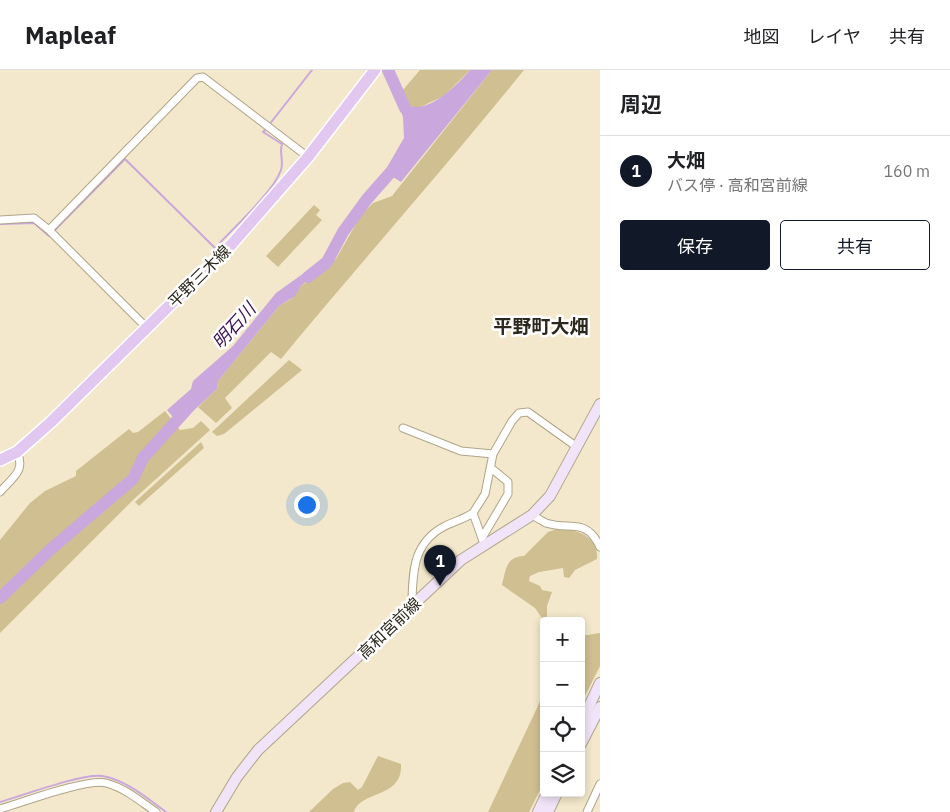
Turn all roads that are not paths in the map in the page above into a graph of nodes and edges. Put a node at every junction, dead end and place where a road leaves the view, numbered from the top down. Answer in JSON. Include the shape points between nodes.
{"nodes":[{"id":1,"x":375,"y":70,"type":"edge"},
{"id":2,"x":308,"y":157,"type":"junction"},
{"id":3,"x":0,"y":220,"type":"edge"},
{"id":4,"x":49,"y":230,"type":"junction"},
{"id":5,"x":147,"y":328,"type":"junction"},
{"id":6,"x":600,"y":404,"type":"edge"},
{"id":7,"x":403,"y":428,"type":"dead end"},
{"id":8,"x":577,"y":447,"type":"junction"},
{"id":9,"x":17,"y":452,"type":"junction"},
{"id":10,"x":493,"y":454,"type":"junction"},
{"id":11,"x":0,"y":460,"type":"edge"},
{"id":12,"x":491,"y":468,"type":"junction"},
{"id":13,"x":0,"y":492,"type":"edge"},
{"id":14,"x":473,"y":513,"type":"junction"},
{"id":15,"x":532,"y":515,"type":"junction"},
{"id":16,"x":483,"y":541,"type":"junction"},
{"id":17,"x":600,"y":547,"type":"edge"},
{"id":18,"x":414,"y":603,"type":"junction"},
{"id":19,"x":600,"y":683,"type":"edge"},
{"id":20,"x":600,"y":706,"type":"edge"},
{"id":21,"x":585,"y":715,"type":"edge"},
{"id":22,"x":585,"y":736,"type":"edge"},
{"id":23,"x":600,"y":786,"type":"edge"},
{"id":24,"x":545,"y":797,"type":"edge"},
{"id":25,"x":555,"y":797,"type":"edge"},
{"id":26,"x":0,"y":809,"type":"edge"},
{"id":27,"x":156,"y":812,"type":"edge"},
{"id":28,"x":216,"y":812,"type":"edge"},
{"id":29,"x":538,"y":812,"type":"edge"},
{"id":30,"x":548,"y":812,"type":"edge"},
{"id":31,"x":587,"y":812,"type":"edge"}],
"edges":[{"from":1,"to":2,"type":"main road","name":"平野三木線"},
{"from":2,"to":4,"type":"street","via":[[203,77],[197,78]]},
{"from":2,"to":5,"type":"main road","name":"平野三木線","via":[[231,245]]},
{"from":3,"to":4,"type":"street","via":[[34,218]]},
{"from":4,"to":5,"type":"street"},
{"from":5,"to":9,"type":"main road","name":"平野三木線"},
{"from":6,"to":8,"type":"street","name":"高和宮前線"},
{"from":7,"to":10,"type":"street","via":[[461,451]]},
{"from":8,"to":10,"type":"street","via":[[528,412],[519,413],[512,421]]},
{"from":8,"to":15,"type":"street","name":"高和宮前線","via":[[550,496]]},
{"from":9,"to":11,"type":"main road","name":"平野三木線"},
{"from":9,"to":13,"type":"street","via":[[21,460],[20,469]]},
{"from":10,"to":12,"type":"street"},
{"from":12,"to":14,"type":"street","via":[[485,494]]},
{"from":12,"to":16,"type":"street","via":[[508,482],[508,494]]},
{"from":14,"to":16,"type":"street"},
{"from":14,"to":18,"type":"street","via":[[445,526],[424,544],[413,568]]},
{"from":15,"to":16,"type":"street","name":"高和宮前線"},
{"from":15,"to":17,"type":"street","via":[[547,523],[584,527]]},
{"from":16,"to":18,"type":"street","name":"高和宮前線"},
{"from":18,"to":28,"type":"street","name":"高和宮前線","via":[[258,750]]},
{"from":19,"to":21,"type":"street"},
{"from":20,"to":22,"type":"street"},
{"from":23,"to":31,"type":"street"},
{"from":24,"to":29,"type":"street"},
{"from":25,"to":30,"type":"street"},
{"from":26,"to":27,"type":"street","via":[[103,782],[121,788]]}]}
